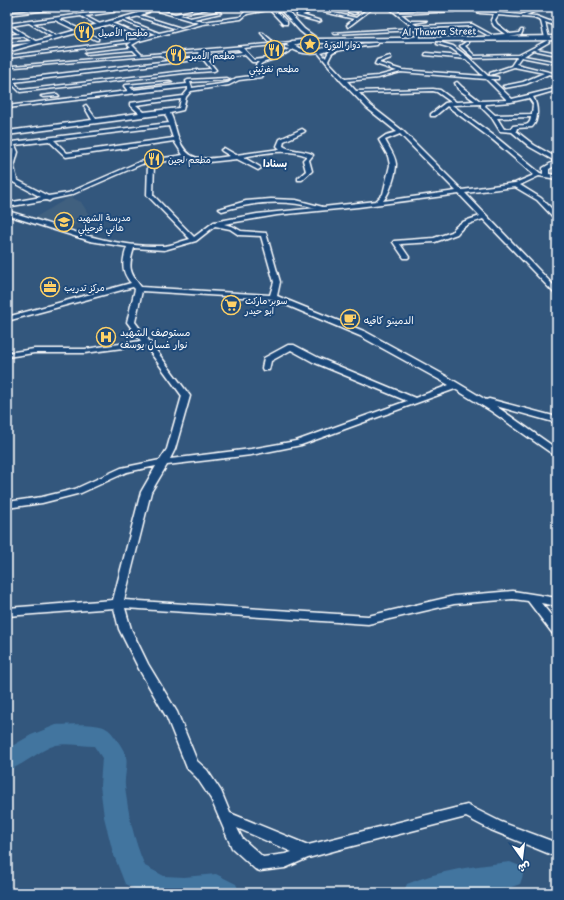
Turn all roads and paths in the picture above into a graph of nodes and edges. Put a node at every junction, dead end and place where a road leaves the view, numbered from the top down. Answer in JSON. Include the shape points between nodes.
{"nodes":[{"id":1,"x":104,"y":7,"type":"edge"},
{"id":2,"x":132,"y":7,"type":"edge"},
{"id":3,"x":182,"y":7,"type":"edge"},
{"id":4,"x":213,"y":7,"type":"edge"},
{"id":5,"x":281,"y":7,"type":"edge"},
{"id":6,"x":336,"y":7,"type":"edge"},
{"id":7,"x":366,"y":7,"type":"edge"},
{"id":8,"x":372,"y":7,"type":"edge"},
{"id":9,"x":390,"y":7,"type":"edge"},
{"id":10,"x":468,"y":7,"type":"edge"},
{"id":11,"x":543,"y":7,"type":"edge"},
{"id":12,"x":70,"y":8,"type":"edge"},
{"id":13,"x":155,"y":8,"type":"edge"},
{"id":14,"x":270,"y":8,"type":"edge"},
{"id":15,"x":14,"y":10,"type":"edge"},
{"id":16,"x":455,"y":10,"type":"dead end"},
{"id":17,"x":113,"y":11,"type":"junction"},
{"id":18,"x":196,"y":11,"type":"junction"},
{"id":19,"x":7,"y":12,"type":"edge"},
{"id":20,"x":147,"y":12,"type":"junction"},
{"id":21,"x":326,"y":12,"type":"dead end"},
{"id":22,"x":219,"y":13,"type":"dead end"},
{"id":23,"x":397,"y":13,"type":"junction"},
{"id":24,"x":497,"y":13,"type":"junction"},
{"id":25,"x":48,"y":14,"type":"junction"},
{"id":26,"x":286,"y":14,"type":"junction"},
{"id":27,"x":137,"y":15,"type":"junction"},
{"id":28,"x":299,"y":15,"type":"junction"},
{"id":29,"x":362,"y":15,"type":"junction"},
{"id":30,"x":523,"y":15,"type":"junction"},
{"id":31,"x":81,"y":16,"type":"junction"},
{"id":32,"x":22,"y":17,"type":"junction"},
{"id":33,"x":173,"y":17,"type":"junction"},
{"id":34,"x":128,"y":18,"type":"junction"},
{"id":35,"x":57,"y":19,"type":"junction"},
{"id":36,"x":122,"y":19,"type":"junction"},
{"id":37,"x":332,"y":19,"type":"dead end"},
{"id":38,"x":164,"y":20,"type":"dead end"},
{"id":39,"x":188,"y":20,"type":"junction"},
{"id":40,"x":356,"y":20,"type":"junction"},
{"id":41,"x":543,"y":20,"type":"junction"},
{"id":42,"x":156,"y":21,"type":"junction"},
{"id":43,"x":319,"y":21,"type":"dead end"},
{"id":44,"x":431,"y":21,"type":"dead end"},
{"id":45,"x":409,"y":22,"type":"junction"},
{"id":46,"x":30,"y":23,"type":"junction"},
{"id":47,"x":108,"y":23,"type":"junction"},
{"id":48,"x":244,"y":23,"type":"dead end"},
{"id":49,"x":202,"y":24,"type":"junction"},
{"id":50,"x":99,"y":25,"type":"junction"},
{"id":51,"x":557,"y":25,"type":"edge"},
{"id":52,"x":7,"y":26,"type":"edge"},
{"id":53,"x":287,"y":26,"type":"dead end"},
{"id":54,"x":348,"y":26,"type":"dead end"},
{"id":55,"x":179,"y":28,"type":"junction"},
{"id":56,"x":416,"y":28,"type":"junction"},
{"id":57,"x":483,"y":30,"type":"junction"},
{"id":58,"x":79,"y":31,"type":"junction"},
{"id":59,"x":468,"y":31,"type":"dead end"},
{"id":60,"x":522,"y":31,"type":"dead end"},
{"id":61,"x":359,"y":32,"type":"junction"},
{"id":62,"x":335,"y":33,"type":"dead end"},
{"id":63,"x":424,"y":33,"type":"dead end"},
{"id":64,"x":158,"y":34,"type":"junction"},
{"id":65,"x":262,"y":34,"type":"dead end"},
{"id":66,"x":417,"y":34,"type":"junction"},
{"id":67,"x":23,"y":35,"type":"junction"},
{"id":68,"x":7,"y":36,"type":"edge"},
{"id":69,"x":510,"y":36,"type":"junction"},
{"id":70,"x":55,"y":37,"type":"junction"},
{"id":71,"x":364,"y":37,"type":"dead end"},
{"id":72,"x":484,"y":37,"type":"dead end"},
{"id":73,"x":146,"y":38,"type":"junction"},
{"id":74,"x":557,"y":38,"type":"edge"},
{"id":75,"x":97,"y":39,"type":"dead end"},
{"id":76,"x":454,"y":39,"type":"junction"},
{"id":77,"x":139,"y":40,"type":"junction"},
{"id":78,"x":319,"y":40,"type":"junction"},
{"id":79,"x":404,"y":40,"type":"junction"},
{"id":80,"x":548,"y":40,"type":"junction"},
{"id":81,"x":270,"y":41,"type":"junction"},
{"id":82,"x":293,"y":41,"type":"junction"},
{"id":83,"x":557,"y":41,"type":"edge"},
{"id":84,"x":35,"y":42,"type":"junction"},
{"id":85,"x":467,"y":42,"type":"junction"},
{"id":86,"x":438,"y":43,"type":"junction"},
{"id":87,"x":7,"y":44,"type":"edge"},
{"id":88,"x":377,"y":44,"type":"junction"},
{"id":89,"x":262,"y":46,"type":"junction"},
{"id":90,"x":462,"y":46,"type":"junction"},
{"id":91,"x":239,"y":47,"type":"junction"},
{"id":92,"x":332,"y":47,"type":"junction"},
{"id":93,"x":452,"y":47,"type":"junction"},
{"id":94,"x":134,"y":49,"type":"junction"},
{"id":95,"x":532,"y":49,"type":"junction"},
{"id":96,"x":198,"y":50,"type":"junction"},
{"id":97,"x":7,"y":51,"type":"edge"},
{"id":98,"x":317,"y":51,"type":"junction"},
{"id":99,"x":243,"y":53,"type":"junction"},
{"id":100,"x":51,"y":54,"type":"junction"},
{"id":101,"x":76,"y":54,"type":"dead end"},
{"id":102,"x":161,"y":54,"type":"junction"},
{"id":103,"x":426,"y":54,"type":"dead end"},
{"id":104,"x":557,"y":54,"type":"edge"},
{"id":105,"x":141,"y":56,"type":"junction"},
{"id":106,"x":520,"y":56,"type":"junction"},
{"id":107,"x":7,"y":57,"type":"edge"},
{"id":108,"x":204,"y":57,"type":"junction"},
{"id":109,"x":390,"y":57,"type":"dead end"},
{"id":110,"x":467,"y":58,"type":"junction"},
{"id":111,"x":474,"y":58,"type":"junction"},
{"id":112,"x":86,"y":60,"type":"junction"},
{"id":113,"x":267,"y":60,"type":"junction"},
{"id":114,"x":327,"y":60,"type":"junction"},
{"id":115,"x":173,"y":61,"type":"junction"},
{"id":116,"x":58,"y":62,"type":"junction"},
{"id":117,"x":557,"y":63,"type":"edge"},
{"id":118,"x":34,"y":64,"type":"junction"},
{"id":119,"x":148,"y":64,"type":"junction"},
{"id":120,"x":15,"y":66,"type":"dead end"},
{"id":121,"x":513,"y":66,"type":"junction"},
{"id":122,"x":116,"y":68,"type":"junction"},
{"id":123,"x":401,"y":71,"type":"junction"},
{"id":124,"x":86,"y":72,"type":"junction"},
{"id":125,"x":184,"y":72,"type":"junction"},
{"id":126,"x":549,"y":73,"type":"junction"},
{"id":127,"x":160,"y":74,"type":"junction"},
{"id":128,"x":65,"y":75,"type":"junction"},
{"id":129,"x":557,"y":75,"type":"edge"},
{"id":130,"x":494,"y":76,"type":"junction"},
{"id":131,"x":39,"y":78,"type":"junction"},
{"id":132,"x":126,"y":78,"type":"junction"},
{"id":133,"x":488,"y":78,"type":"junction"},
{"id":134,"x":238,"y":79,"type":"junction"},
{"id":135,"x":343,"y":80,"type":"junction"},
{"id":136,"x":9,"y":81,"type":"edge"},
{"id":137,"x":99,"y":82,"type":"junction"},
{"id":138,"x":457,"y":83,"type":"dead end"},
{"id":139,"x":189,"y":84,"type":"junction"},
{"id":140,"x":78,"y":85,"type":"junction"},
{"id":141,"x":505,"y":87,"type":"junction"},
{"id":142,"x":47,"y":88,"type":"junction"},
{"id":143,"x":36,"y":89,"type":"junction"},
{"id":144,"x":557,"y":89,"type":"edge"},
{"id":145,"x":509,"y":91,"type":"dead end"},
{"id":146,"x":132,"y":92,"type":"junction"},
{"id":147,"x":355,"y":92,"type":"junction"},
{"id":148,"x":540,"y":94,"type":"junction"},
{"id":149,"x":514,"y":95,"type":"dead end"},
{"id":150,"x":557,"y":95,"type":"edge"},
{"id":151,"x":43,"y":96,"type":"junction"},
{"id":152,"x":184,"y":97,"type":"junction"},
{"id":153,"x":531,"y":97,"type":"junction"},
{"id":154,"x":71,"y":99,"type":"junction"},
{"id":155,"x":518,"y":100,"type":"junction"},
{"id":156,"x":511,"y":101,"type":"junction"},
{"id":157,"x":49,"y":102,"type":"junction"},
{"id":158,"x":482,"y":103,"type":"junction"},
{"id":159,"x":447,"y":104,"type":"junction"},
{"id":160,"x":456,"y":104,"type":"junction"},
{"id":161,"x":8,"y":106,"type":"edge"},
{"id":162,"x":86,"y":106,"type":"dead end"},
{"id":163,"x":166,"y":112,"type":"junction"},
{"id":164,"x":142,"y":114,"type":"junction"},
{"id":165,"x":432,"y":115,"type":"dead end"},
{"id":166,"x":533,"y":115,"type":"junction"},
{"id":167,"x":494,"y":118,"type":"junction"},
{"id":168,"x":95,"y":121,"type":"junction"},
{"id":169,"x":86,"y":123,"type":"junction"},
{"id":170,"x":172,"y":124,"type":"junction"},
{"id":171,"x":302,"y":131,"type":"dead end"},
{"id":172,"x":513,"y":131,"type":"junction"},
{"id":173,"x":401,"y":132,"type":"junction"},
{"id":174,"x":7,"y":133,"type":"edge"},
{"id":175,"x":91,"y":134,"type":"junction"},
{"id":176,"x":50,"y":139,"type":"junction"},
{"id":177,"x":176,"y":139,"type":"junction"},
{"id":178,"x":9,"y":143,"type":"edge"},
{"id":179,"x":224,"y":150,"type":"dead end"},
{"id":180,"x":286,"y":152,"type":"junction"},
{"id":181,"x":186,"y":156,"type":"junction"},
{"id":182,"x":238,"y":157,"type":"junction"},
{"id":183,"x":151,"y":162,"type":"junction"},
{"id":184,"x":258,"y":168,"type":"dead end"},
{"id":185,"x":538,"y":175,"type":"junction"},
{"id":186,"x":546,"y":176,"type":"junction"},
{"id":187,"x":557,"y":177,"type":"edge"},
{"id":188,"x":300,"y":179,"type":"dead end"},
{"id":189,"x":516,"y":185,"type":"junction"},
{"id":190,"x":462,"y":193,"type":"junction"},
{"id":191,"x":49,"y":199,"type":"junction"},
{"id":192,"x":378,"y":203,"type":"junction"},
{"id":193,"x":7,"y":205,"type":"edge"},
{"id":194,"x":222,"y":209,"type":"dead end"},
{"id":195,"x":327,"y":209,"type":"junction"},
{"id":196,"x":7,"y":214,"type":"edge"},
{"id":197,"x":484,"y":217,"type":"junction"},
{"id":198,"x":557,"y":218,"type":"edge"},
{"id":199,"x":214,"y":224,"type":"junction"},
{"id":200,"x":194,"y":240,"type":"junction"},
{"id":201,"x":131,"y":246,"type":"junction"},
{"id":202,"x":406,"y":257,"type":"dead end"},
{"id":203,"x":137,"y":287,"type":"junction"},
{"id":204,"x":557,"y":293,"type":"edge"},
{"id":205,"x":273,"y":297,"type":"junction"},
{"id":206,"x":7,"y":318,"type":"edge"},
{"id":207,"x":146,"y":343,"type":"junction"},
{"id":208,"x":7,"y":355,"type":"edge"},
{"id":209,"x":266,"y":368,"type":"dead end"},
{"id":210,"x":455,"y":386,"type":"junction"},
{"id":211,"x":478,"y":400,"type":"junction"},
{"id":212,"x":415,"y":401,"type":"junction"},
{"id":213,"x":557,"y":420,"type":"edge"},
{"id":214,"x":557,"y":453,"type":"edge"},
{"id":215,"x":164,"y":462,"type":"junction"},
{"id":216,"x":7,"y":505,"type":"edge"},
{"id":217,"x":531,"y":598,"type":"junction"},
{"id":218,"x":557,"y":602,"type":"edge"},
{"id":219,"x":118,"y":604,"type":"junction"},
{"id":220,"x":7,"y":612,"type":"edge"},
{"id":221,"x":557,"y":631,"type":"edge"},
{"id":222,"x":226,"y":817,"type":"junction"},
{"id":223,"x":557,"y":850,"type":"edge"},
{"id":224,"x":308,"y":852,"type":"junction"}],
"edges":[{"from":1,"to":17,"type":"street"},
{"from":2,"to":20,"type":"street"},
{"from":3,"to":18,"type":"street"},
{"from":4,"to":18,"type":"street"},
{"from":5,"to":26,"type":"main road"},
{"from":5,"to":28,"type":"street","via":[[307,12]]},
{"from":6,"to":29,"type":"street"},
{"from":7,"to":8,"type":"street"},
{"from":8,"to":29,"type":"street"},
{"from":9,"to":23,"type":"street"},
{"from":10,"to":24,"type":"street","via":[[481,12]]},
{"from":11,"to":30,"type":"street"},
{"from":12,"to":15,"type":"street"},
{"from":12,"to":25,"type":"street"},
{"from":12,"to":31,"type":"street"},
{"from":13,"to":20,"type":"street"},
{"from":13,"to":33,"type":"street"},
{"from":14,"to":49,"type":"street","via":[[246,13],[240,18]]},
{"from":14,"to":53,"type":"main road"},
{"from":15,"to":19,"type":"street"},
{"from":15,"to":32,"type":"street"},
{"from":16,"to":23,"type":"street"},
{"from":17,"to":31,"type":"street"},
{"from":17,"to":34,"type":"street"},
{"from":18,"to":33,"type":"street"},
{"from":20,"to":27,"type":"street"},
{"from":21,"to":40,"type":"street"},
{"from":22,"to":39,"type":"street"},
{"from":23,"to":45,"type":"street"},
{"from":24,"to":30,"type":"street"},
{"from":24,"to":69,"type":"street","via":[[493,20],[495,24]]},
{"from":25,"to":32,"type":"street"},
{"from":25,"to":35,"type":"street"},
{"from":26,"to":28,"type":"street"},
{"from":26,"to":78,"type":"main road","via":[[302,30]]},
{"from":27,"to":34,"type":"street"},
{"from":27,"to":42,"type":"street"},
{"from":28,"to":43,"type":"street"},
{"from":29,"to":40,"type":"street"},
{"from":30,"to":41,"type":"street"},
{"from":31,"to":35,"type":"street"},
{"from":31,"to":50,"type":"street"},
{"from":32,"to":46,"type":"street"},
{"from":33,"to":39,"type":"street"},
{"from":34,"to":36,"type":"street"},
{"from":35,"to":46,"type":"street"},
{"from":35,"to":58,"type":"street"},
{"from":36,"to":47,"type":"street"},
{"from":36,"to":64,"type":"street"},
{"from":37,"to":40,"type":"street"},
{"from":38,"to":42,"type":"street"},
{"from":39,"to":49,"type":"street"},
{"from":40,"to":54,"type":"street"},
{"from":41,"to":51,"type":"street"},
{"from":41,"to":80,"type":"street"},
{"from":42,"to":55,"type":"street"},
{"from":44,"to":45,"type":"street"},
{"from":45,"to":56,"type":"street"},
{"from":46,"to":52,"type":"street"},
{"from":46,"to":70,"type":"street"},
{"from":47,"to":50,"type":"street"},
{"from":47,"to":73,"type":"street"},
{"from":48,"to":49,"type":"street"},
{"from":49,"to":55,"type":"street"},
{"from":50,"to":58,"type":"street"},
{"from":52,"to":67,"type":"street"},
{"from":55,"to":64,"type":"street"},
{"from":56,"to":57,"type":"street","via":[[472,25]]},
{"from":56,"to":61,"type":"street"},
{"from":56,"to":66,"type":"street"},
{"from":57,"to":59,"type":"street"},
{"from":57,"to":69,"type":"street","via":[[491,36]]},
{"from":58,"to":70,"type":"street"},
{"from":58,"to":75,"type":"street"},
{"from":60,"to":69,"type":"street"},
{"from":61,"to":62,"type":"street"},
{"from":61,"to":71,"type":"street"},
{"from":63,"to":66,"type":"street"},
{"from":64,"to":73,"type":"street"},
{"from":65,"to":81,"type":"street"},
{"from":66,"to":79,"type":"street","via":[[418,37]]},
{"from":67,"to":68,"type":"street"},
{"from":67,"to":84,"type":"street"},
{"from":70,"to":84,"type":"street"},
{"from":72,"to":76,"type":"street"},
{"from":73,"to":77,"type":"street"},
{"from":74,"to":80,"type":"main road","name":"Al Thawra Street"},
{"from":76,"to":79,"type":"main road","name":"Al Thawra Street"},
{"from":76,"to":80,"type":"main road","name":"Al Thawra Street"},
{"from":77,"to":94,"type":"street","via":[[130,45]]},
{"from":77,"to":100,"type":"street"},
{"from":78,"to":79,"type":"main road","name":"Al Thawra Street"},
{"from":78,"to":82,"type":"main road","name":"Al Thawra Street"},
{"from":78,"to":92,"type":"main road","via":[[333,44]]},
{"from":80,"to":83,"type":"main road","name":"Al Thawra Street"},
{"from":80,"to":85,"type":"main road","name":"Al Thawra Street"},
{"from":80,"to":95,"type":"street"},
{"from":81,"to":82,"type":"street"},
{"from":81,"to":89,"type":"street","via":[[262,42]]},
{"from":82,"to":89,"type":"street"},
{"from":82,"to":98,"type":"main road","via":[[303,50]]},
{"from":82,"to":113,"type":"street","via":[[279,57]]},
{"from":84,"to":87,"type":"street"},
{"from":84,"to":97,"type":"street"},
{"from":85,"to":86,"type":"main road","name":"Al Thawra Street"},
{"from":85,"to":90,"type":"street"},
{"from":86,"to":88,"type":"main road","name":"Al Thawra Street"},
{"from":86,"to":93,"type":"street"},
{"from":88,"to":92,"type":"main road","name":"Al Thawra Street"},
{"from":88,"to":114,"type":"street","via":[[338,49],[329,54]]},
{"from":89,"to":91,"type":"street"},
{"from":90,"to":93,"type":"street"},
{"from":90,"to":111,"type":"street"},
{"from":91,"to":96,"type":"street"},
{"from":91,"to":99,"type":"street"},
{"from":92,"to":98,"type":"main road","name":"Al Thawra Street"},
{"from":93,"to":110,"type":"street"},
{"from":94,"to":105,"type":"street"},
{"from":94,"to":112,"type":"street","via":[[84,53]]},
{"from":95,"to":104,"type":"street"},
{"from":95,"to":106,"type":"street"},
{"from":96,"to":102,"type":"street"},
{"from":96,"to":108,"type":"street"},
{"from":98,"to":114,"type":"street"},
{"from":99,"to":108,"type":"street"},
{"from":99,"to":113,"type":"street","via":[[253,61]]},
{"from":100,"to":101,"type":"street"},
{"from":100,"to":107,"type":"street"},
{"from":100,"to":116,"type":"street"},
{"from":102,"to":105,"type":"street"},
{"from":102,"to":115,"type":"street"},
{"from":103,"to":110,"type":"street"},
{"from":105,"to":112,"type":"street"},
{"from":106,"to":111,"type":"street"},
{"from":106,"to":117,"type":"street"},
{"from":106,"to":121,"type":"street"},
{"from":108,"to":115,"type":"street"},
{"from":108,"to":125,"type":"street","via":[[214,70]]},
{"from":109,"to":123,"type":"street","via":[[378,61],[377,64]]},
{"from":110,"to":111,"type":"street"},
{"from":110,"to":133,"type":"street"},
{"from":111,"to":130,"type":"street"},
{"from":112,"to":116,"type":"street","via":[[87,63],[82,64],[63,65]]},
{"from":113,"to":134,"type":"street","via":[[258,65],[262,73],[260,76]]},
{"from":114,"to":135,"type":"street"},
{"from":115,"to":119,"type":"street"},
{"from":115,"to":125,"type":"street"},
{"from":116,"to":118,"type":"street"},
{"from":118,"to":120,"type":"street"},
{"from":118,"to":131,"type":"street"},
{"from":119,"to":122,"type":"street"},
{"from":119,"to":127,"type":"street"},
{"from":121,"to":126,"type":"street"},
{"from":121,"to":130,"type":"street"},
{"from":122,"to":124,"type":"street"},
{"from":122,"to":132,"type":"street"},
{"from":123,"to":133,"type":"street"},
{"from":123,"to":135,"type":"street","via":[[378,77]]},
{"from":124,"to":128,"type":"street"},
{"from":124,"to":137,"type":"street"},
{"from":125,"to":127,"type":"street"},
{"from":125,"to":139,"type":"street"},
{"from":126,"to":129,"type":"street"},
{"from":126,"to":141,"type":"street"},
{"from":127,"to":132,"type":"street"},
{"from":128,"to":131,"type":"street"},
{"from":128,"to":140,"type":"street"},
{"from":130,"to":133,"type":"street"},
{"from":130,"to":141,"type":"street"},
{"from":131,"to":136,"type":"street"},
{"from":131,"to":142,"type":"street"},
{"from":132,"to":137,"type":"street"},
{"from":133,"to":156,"type":"street"},
{"from":134,"to":139,"type":"street"},
{"from":134,"to":139,"type":"street","via":[[229,84]]},
{"from":135,"to":147,"type":"street"},
{"from":136,"to":143,"type":"street","via":[[20,91]]},
{"from":137,"to":140,"type":"street"},
{"from":138,"to":158,"type":"street","via":[[460,88]]},
{"from":139,"to":146,"type":"street"},
{"from":139,"to":146,"type":"street","via":[[152,83],[124,87]]},
{"from":139,"to":152,"type":"street"},
{"from":140,"to":142,"type":"street"},
{"from":141,"to":145,"type":"street"},
{"from":142,"to":143,"type":"street"},
{"from":143,"to":151,"type":"street"},
{"from":144,"to":148,"type":"street"},
{"from":146,"to":154,"type":"street"},
{"from":147,"to":160,"type":"street","via":[[433,90]]},
{"from":147,"to":173,"type":"street","via":[[368,107]]},
{"from":148,"to":150,"type":"street"},
{"from":148,"to":153,"type":"street"},
{"from":149,"to":155,"type":"street"},
{"from":151,"to":154,"type":"street","via":[[64,94]]},
{"from":151,"to":157,"type":"street"},
{"from":152,"to":163,"type":"street","via":[[181,109]]},
{"from":152,"to":164,"type":"street","via":[[132,104]]},
{"from":153,"to":155,"type":"street"},
{"from":153,"to":166,"type":"street","via":[[534,104]]},
{"from":154,"to":157,"type":"street"},
{"from":155,"to":156,"type":"street"},
{"from":156,"to":158,"type":"street"},
{"from":157,"to":161,"type":"street"},
{"from":158,"to":160,"type":"street"},
{"from":158,"to":167,"type":"street"},
{"from":159,"to":160,"type":"street"},
{"from":159,"to":165,"type":"street"},
{"from":159,"to":185,"type":"street"},
{"from":162,"to":168,"type":"street"},
{"from":163,"to":164,"type":"street"},
{"from":163,"to":170,"type":"street"},
{"from":164,"to":168,"type":"street"},
{"from":166,"to":167,"type":"street"},
{"from":166,"to":172,"type":"street","via":[[533,123],[530,126],[515,127]]},
{"from":167,"to":172,"type":"street","via":[[502,130]]},
{"from":168,"to":169,"type":"street"},
{"from":169,"to":174,"type":"street"},
{"from":169,"to":175,"type":"street","via":[[86,128]]},
{"from":170,"to":175,"type":"street"},
{"from":170,"to":177,"type":"street"},
{"from":171,"to":180,"type":"street","via":[[282,140],[280,146]]},
{"from":172,"to":186,"type":"street","via":[[555,159],[556,163],[546,168]]},
{"from":173,"to":190,"type":"street"},
{"from":173,"to":192,"type":"street","via":[[382,140],[393,165],[386,194]]},
{"from":175,"to":176,"type":"street"},
{"from":176,"to":177,"type":"street","via":[[66,155]]},
{"from":176,"to":178,"type":"street"},
{"from":177,"to":181,"type":"street"},
{"from":178,"to":191,"type":"street","via":[[15,147],[17,153],[12,166],[14,181]]},
{"from":179,"to":182,"type":"street"},
{"from":180,"to":182,"type":"street"},
{"from":180,"to":188,"type":"street","via":[[303,151],[310,155],[306,160],[309,171]]},
{"from":181,"to":182,"type":"street","via":[[199,161]]},
{"from":181,"to":183,"type":"street"},
{"from":182,"to":184,"type":"street"},
{"from":183,"to":191,"type":"street","via":[[141,163],[69,194]]},
{"from":183,"to":200,"type":"street","via":[[150,196]]},
{"from":185,"to":186,"type":"street"},
{"from":185,"to":189,"type":"street"},
{"from":186,"to":187,"type":"street"},
{"from":189,"to":190,"type":"street"},
{"from":189,"to":198,"type":"street","via":[[539,199]]},
{"from":190,"to":192,"type":"street"},
{"from":190,"to":197,"type":"street"},
{"from":191,"to":193,"type":"street"},
{"from":192,"to":195,"type":"street"},
{"from":194,"to":195,"type":"street","via":[[240,203],[276,200]]},
{"from":195,"to":199,"type":"street","via":[[283,212]]},
{"from":196,"to":201,"type":"street","via":[[92,240]]},
{"from":197,"to":202,"type":"street","via":[[465,223],[458,227],[455,233],[435,240],[396,242]]},
{"from":197,"to":204,"type":"street"},
{"from":199,"to":200,"type":"street"},
{"from":199,"to":205,"type":"street","via":[[239,232],[264,234],[277,282]]},
{"from":200,"to":201,"type":"street","via":[[164,248]]},
{"from":201,"to":203,"type":"street","via":[[126,262],[127,274]]},
{"from":203,"to":205,"type":"street"},
{"from":203,"to":206,"type":"street"},
{"from":203,"to":207,"type":"street","via":[[131,322]]},
{"from":205,"to":210,"type":"street","via":[[363,334]]},
{"from":207,"to":208,"type":"street","via":[[85,351],[34,351]]},
{"from":207,"to":215,"type":"street","via":[[186,396],[171,449]]},
{"from":209,"to":212,"type":"street","via":[[267,360],[291,347]]},
{"from":210,"to":211,"type":"street"},
{"from":210,"to":212,"type":"street"},
{"from":211,"to":213,"type":"street"},
{"from":211,"to":214,"type":"street"},
{"from":212,"to":215,"type":"street","via":[[298,443],[251,452]]},
{"from":215,"to":216,"type":"street","via":[[124,470],[78,491]]},
{"from":215,"to":219,"type":"street","via":[[146,492]]},
{"from":217,"to":218,"type":"street"},
{"from":217,"to":219,"type":"street","via":[[513,595],[454,600],[368,620]]},
{"from":217,"to":221,"type":"street"},
{"from":219,"to":220,"type":"street"},
{"from":219,"to":222,"type":"street","via":[[125,628],[143,666],[173,716],[192,764],[216,795]]},
{"from":222,"to":224,"type":"street"},
{"from":222,"to":224,"type":"street","via":[[237,843],[260,864],[285,861]]},
{"from":223,"to":224,"type":"street","via":[[496,826],[467,811]]}]}
